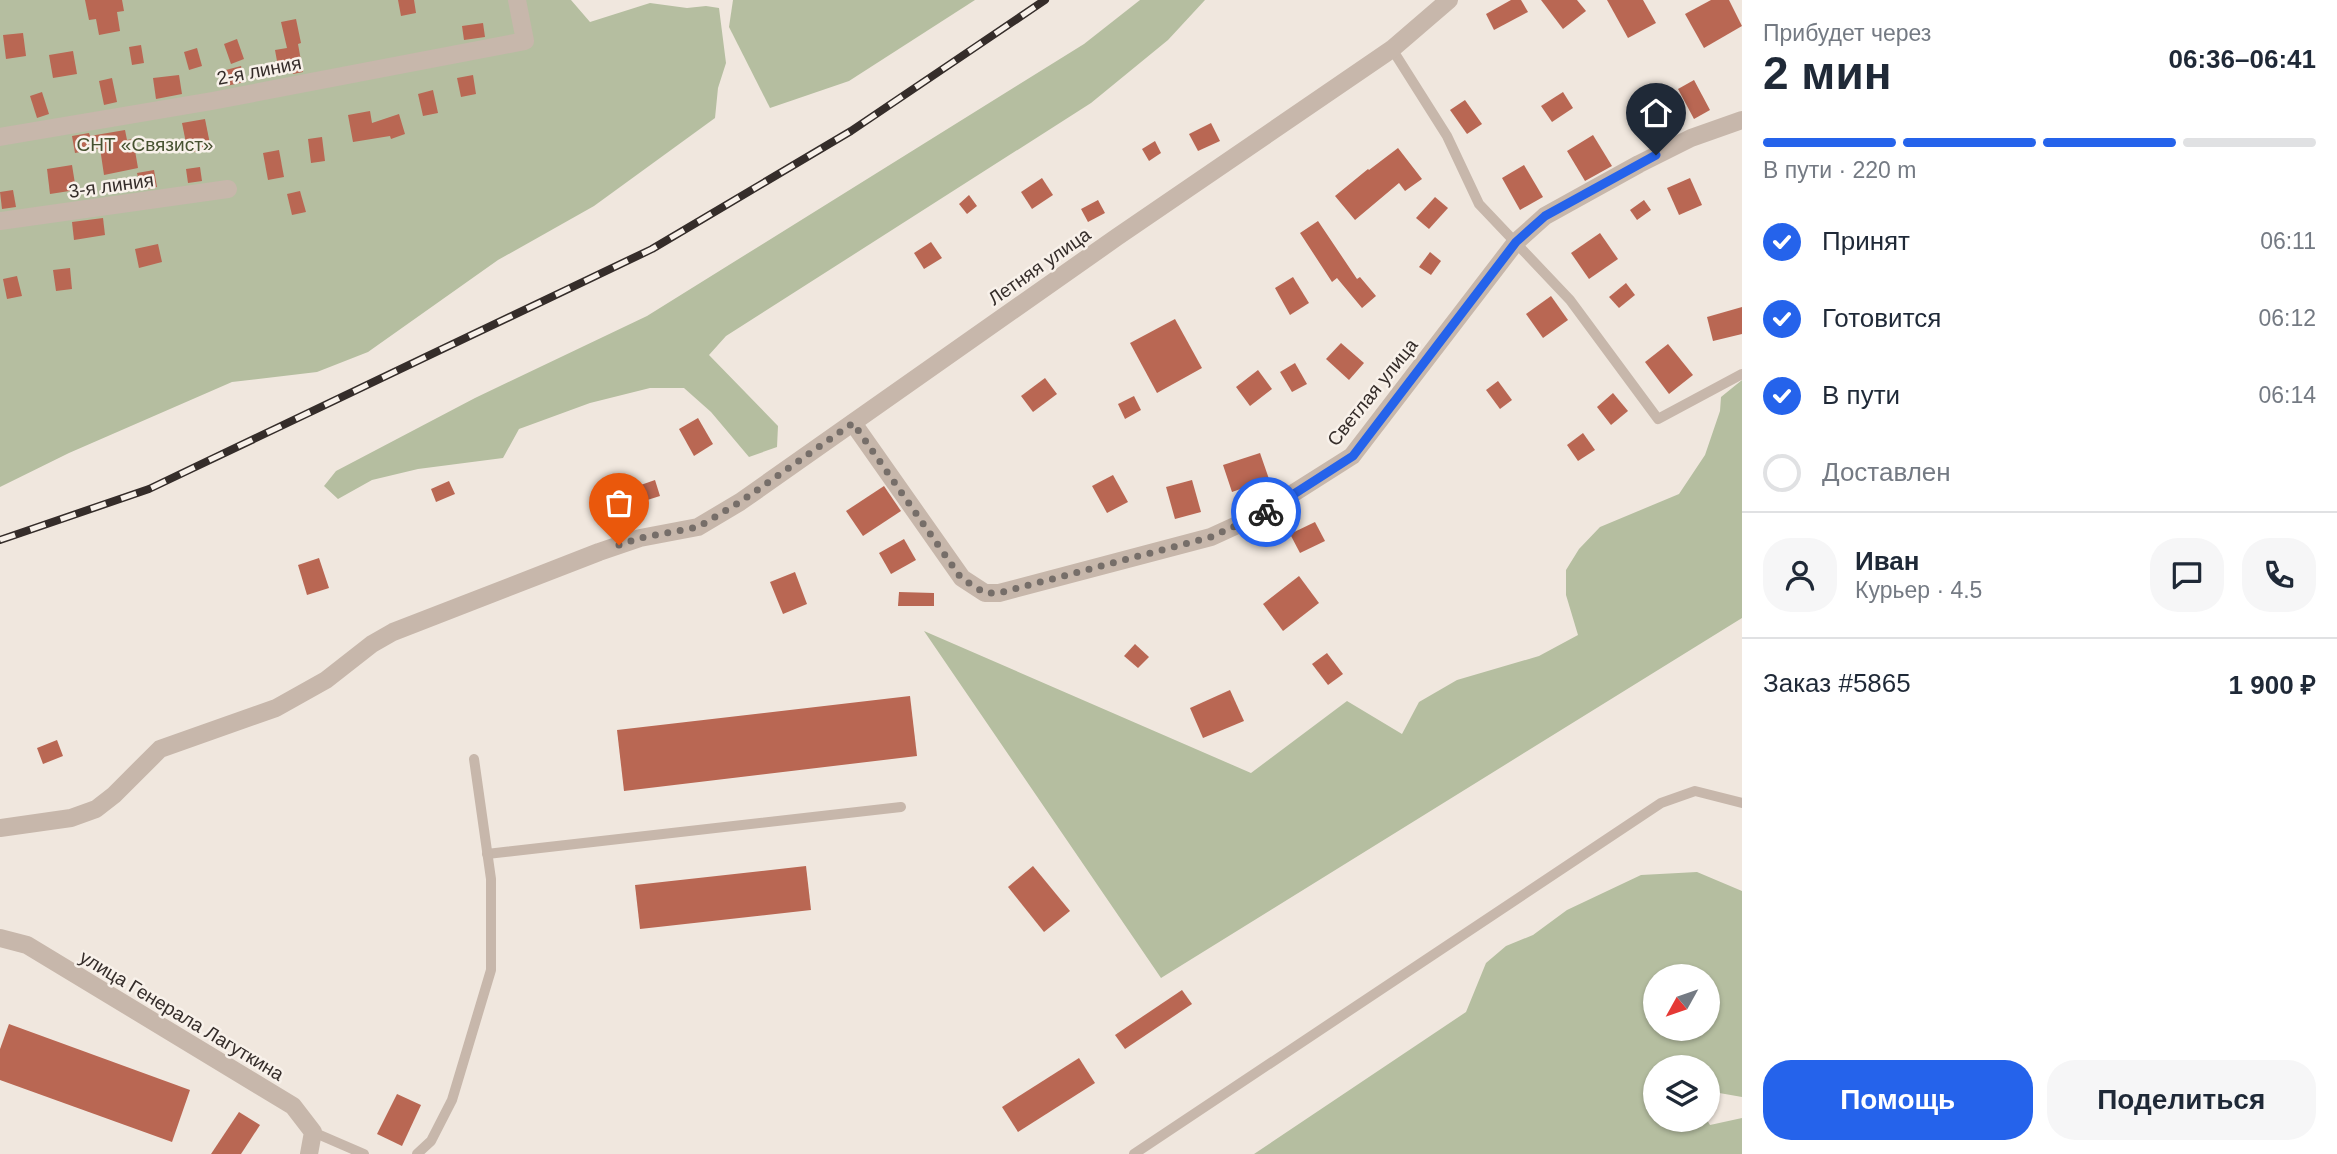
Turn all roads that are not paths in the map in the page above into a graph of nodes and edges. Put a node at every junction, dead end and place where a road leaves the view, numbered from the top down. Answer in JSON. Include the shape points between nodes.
{"nodes":[{"id":1,"x":517,"y":0,"type":"edge"},
{"id":2,"x":1449,"y":0,"type":"edge"},
{"id":3,"x":1392,"y":49,"type":"junction"},
{"id":4,"x":1742,"y":120,"type":"edge"},
{"id":5,"x":0,"y":137,"type":"edge"},
{"id":6,"x":228,"y":189,"type":"dead end"},
{"id":7,"x":0,"y":221,"type":"edge"},
{"id":8,"x":1516,"y":242,"type":"junction"},
{"id":9,"x":1742,"y":374,"type":"edge"},
{"id":10,"x":853,"y":423,"type":"junction"},
{"id":11,"x":474,"y":759,"type":"dead end"},
{"id":12,"x":1742,"y":803,"type":"edge"},
{"id":13,"x":901,"y":807,"type":"dead end"},
{"id":14,"x":0,"y":828,"type":"edge"},
{"id":15,"x":487,"y":854,"type":"junction"},
{"id":16,"x":0,"y":938,"type":"edge"},
{"id":17,"x":313,"y":1132,"type":"junction"},
{"id":18,"x":309,"y":1154,"type":"edge"},
{"id":19,"x":364,"y":1154,"type":"edge"},
{"id":20,"x":417,"y":1154,"type":"edge"},
{"id":21,"x":1134,"y":1154,"type":"edge"}],
"edges":[{"from":1,"to":5,"type":"street","name":"2-я линия","via":[[525,41]]},
{"from":2,"to":3,"type":"street","name":"Летняя улица"},
{"from":3,"to":8,"type":"lane","via":[[1447,136],[1479,204]]},
{"from":3,"to":10,"type":"street","name":"Летняя улица"},
{"from":4,"to":8,"type":"street","name":"Светлая улица","via":[[1639,164],[1545,216]]},
{"from":6,"to":7,"type":"street","name":"3-я линия"},
{"from":8,"to":9,"type":"lane","via":[[1570,300],[1658,419]]},
{"from":8,"to":10,"type":"street","name":"Светлая улица","via":[[1353,456],[1259,515],[1211,537],[985,593],[961,578]]},
{"from":10,"to":14,"type":"street","name":"Летняя улица","via":[[698,527],[640,538],[599,552],[394,632],[326,680],[276,708],[160,749],[96,809],[71,818]]},
{"from":11,"to":15,"type":"lane"},
{"from":12,"to":21,"type":"lane","via":[[1695,791],[1661,803]]},
{"from":13,"to":15,"type":"lane"},
{"from":15,"to":20,"type":"lane","via":[[491,970],[452,1100],[431,1140]]},
{"from":16,"to":17,"type":"street","name":"улица Генерала Лагуткина","via":[[27,945],[293,1107]]},
{"from":17,"to":18,"type":"street"},
{"from":17,"to":19,"type":"lane"}]}
